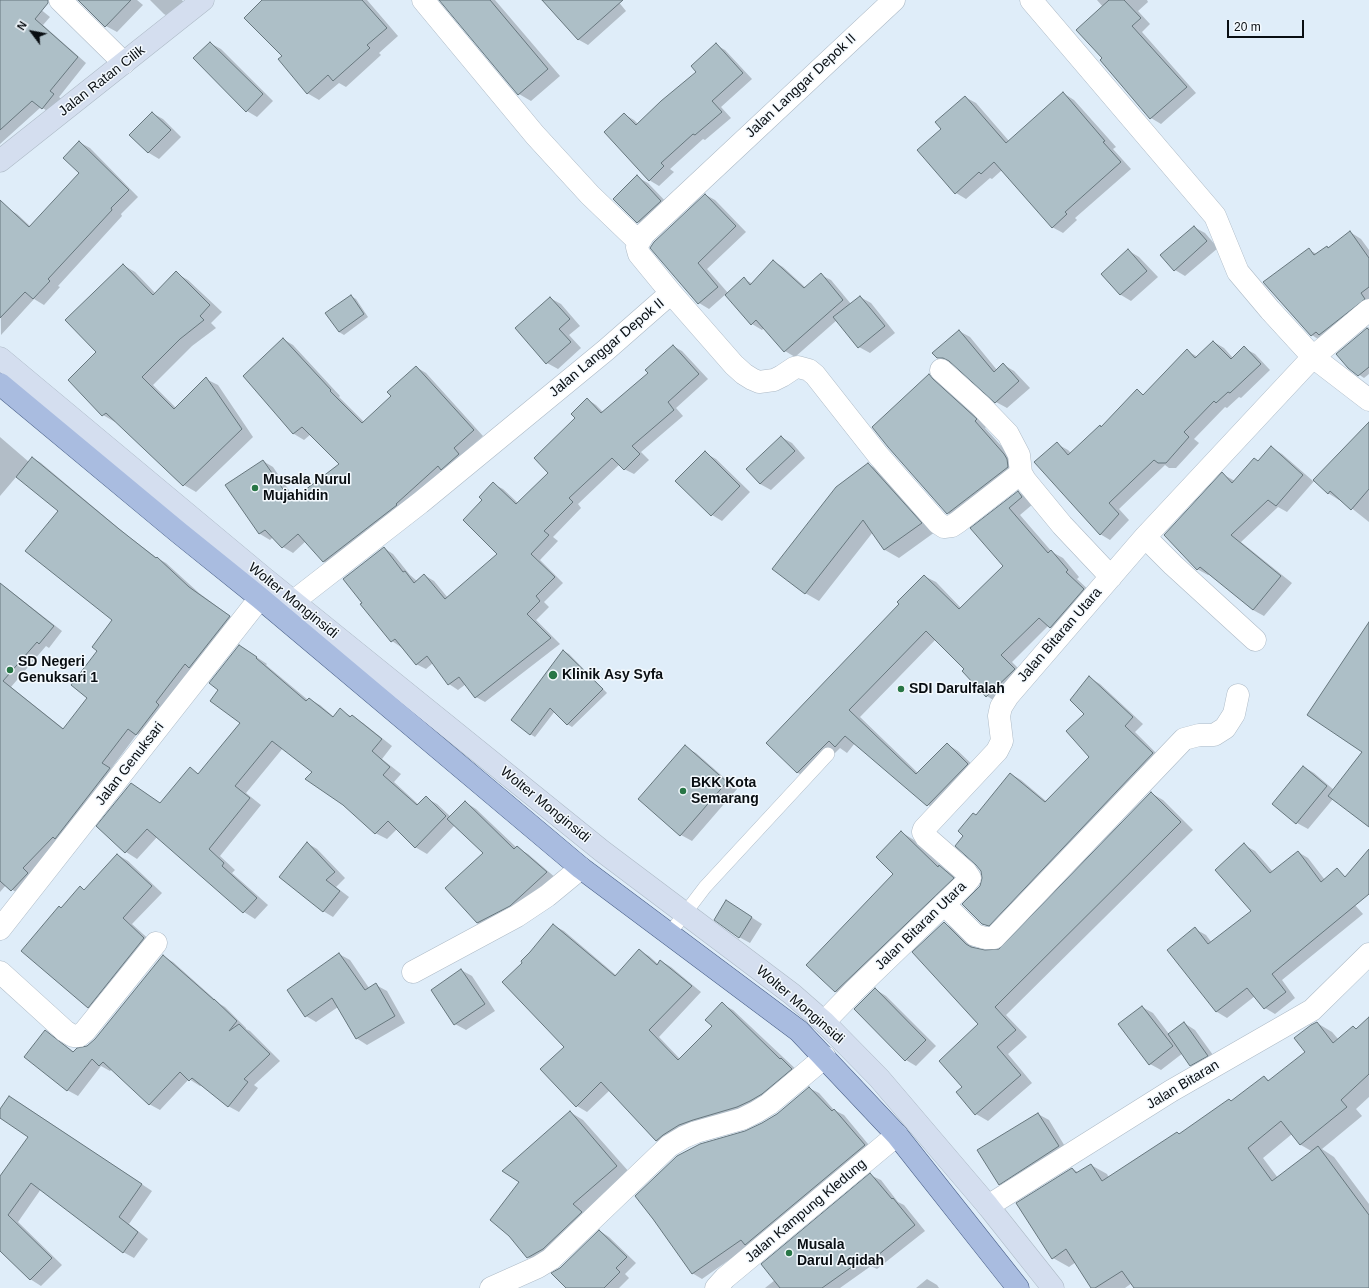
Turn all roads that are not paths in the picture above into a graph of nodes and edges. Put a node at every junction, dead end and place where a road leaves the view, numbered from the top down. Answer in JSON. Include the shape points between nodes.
{"nodes":[{"id":1,"x":60,"y":0,"type":"edge"},
{"id":2,"x":203,"y":0,"type":"edge"},
{"id":3,"x":423,"y":0,"type":"edge"},
{"id":4,"x":894,"y":0,"type":"edge"},
{"id":5,"x":1030,"y":0,"type":"edge"},
{"id":6,"x":124,"y":63,"type":"junction"},
{"id":7,"x":0,"y":161,"type":"edge"},
{"id":8,"x":639,"y":242,"type":"junction"},
{"id":9,"x":671,"y":293,"type":"junction"},
{"id":10,"x":1369,"y":310,"type":"edge"},
{"id":11,"x":1313,"y":357,"type":"junction"},
{"id":12,"x":0,"y":358,"type":"edge"},
{"id":13,"x":941,"y":370,"type":"dead end"},
{"id":14,"x":0,"y":384,"type":"edge"},
{"id":15,"x":1369,"y":400,"type":"edge"},
{"id":16,"x":1021,"y":473,"type":"junction"},
{"id":17,"x":184,"y":524,"type":"junction"},
{"id":18,"x":1145,"y":537,"type":"junction"},
{"id":19,"x":1111,"y":577,"type":"junction"},
{"id":20,"x":260,"y":598,"type":"junction"},
{"id":21,"x":294,"y":601,"type":"junction"},
{"id":22,"x":1255,"y":640,"type":"dead end"},
{"id":23,"x":1238,"y":695,"type":"dead end"},
{"id":24,"x":828,"y":754,"type":"dead end"},
{"id":25,"x":581,"y":868,"type":"junction"},
{"id":26,"x":944,"y":904,"type":"junction"},
{"id":27,"x":689,"y":907,"type":"junction"},
{"id":28,"x":0,"y":929,"type":"edge"},
{"id":29,"x":670,"y":933,"type":"junction"},
{"id":30,"x":156,"y":943,"type":"dead end"},
{"id":31,"x":1369,"y":954,"type":"edge"},
{"id":32,"x":413,"y":972,"type":"dead end"},
{"id":33,"x":2,"y":979,"type":"edge"},
{"id":34,"x":829,"y":1017,"type":"junction"},
{"id":35,"x":825,"y":1057,"type":"junction"},
{"id":36,"x":897,"y":1135,"type":"junction"},
{"id":37,"x":988,"y":1206,"type":"junction"},
{"id":38,"x":491,"y":1288,"type":"edge"},
{"id":39,"x":716,"y":1288,"type":"edge"},
{"id":40,"x":1018,"y":1288,"type":"edge"},
{"id":41,"x":1054,"y":1288,"type":"edge"}],
"edges":[{"from":1,"to":6,"type":"street"},
{"from":2,"to":6,"type":"main road","name":"Jalan Ratan Cilik"},
{"from":3,"to":8,"type":"street","via":[[535,136],[590,195]]},
{"from":4,"to":8,"type":"street","name":"Jalan Langgar Depok II","via":[[646,231]]},
{"from":5,"to":11,"type":"street","via":[[1215,216],[1238,272]]},
{"from":6,"to":7,"type":"main road","name":"Jalan Ratan Cilik"},
{"from":8,"to":9,"type":"street","name":"Jalan Langgar Depok II","via":[[639,254]]},
{"from":9,"to":16,"type":"street","via":[[734,365],[752,379],[759,382],[774,380],[798,367],[815,375],[883,461],[944,527],[958,522]]},
{"from":9,"to":21,"type":"street","name":"Jalan Langgar Depok II","via":[[606,350],[426,498]]},
{"from":10,"to":11,"type":"street","name":"Jalan Bitaran Utara"},
{"from":11,"to":15,"type":"street"},
{"from":11,"to":18,"type":"street","name":"Jalan Bitaran Utara"},
{"from":12,"to":17,"type":"main road","name":"Wolter Monginsidi"},
{"from":13,"to":16,"type":"street","via":[[1008,434],[1019,456]]},
{"from":14,"to":17,"type":"main road","name":"Wolter Monginsidi"},
{"from":16,"to":19,"type":"street","via":[[1062,525]]},
{"from":17,"to":20,"type":"main road","name":"Wolter Monginsidi"},
{"from":17,"to":21,"type":"main road","name":"Wolter Monginsidi"},
{"from":18,"to":19,"type":"street","name":"Jalan Bitaran Utara"},
{"from":18,"to":22,"type":"street"},
{"from":19,"to":26,"type":"street","name":"Jalan Bitaran Utara","via":[[1008,696],[999,716],[1002,741],[997,751],[924,829],[924,834],[970,878]]},
{"from":20,"to":25,"type":"main road","name":"Wolter Monginsidi"},
{"from":20,"to":28,"type":"street","name":"Jalan Genuksari"},
{"from":21,"to":27,"type":"main road","name":"Wolter Monginsidi","via":[[602,851]]},
{"from":23,"to":26,"type":"street","via":[[1234,714],[1225,728],[1214,735],[1184,739],[994,938],[975,935]]},
{"from":24,"to":27,"type":"lane"},
{"from":25,"to":29,"type":"main road","name":"Wolter Monginsidi"},
{"from":25,"to":32,"type":"street","via":[[517,916]]},
{"from":26,"to":34,"type":"street","name":"Jalan Bitaran Utara"},
{"from":27,"to":29,"type":"lane"},
{"from":27,"to":34,"type":"main road","name":"Wolter Monginsidi","via":[[792,994]]},
{"from":29,"to":35,"type":"main road","name":"Wolter Monginsidi","via":[[799,1031]]},
{"from":30,"to":33,"type":"street","via":[[79,1036],[73,1036],[65,1031]]},
{"from":31,"to":37,"type":"street","name":"Jalan Bitaran","via":[[1312,1010],[1171,1091]]},
{"from":34,"to":37,"type":"main road","name":"Wolter Monginsidi"},
{"from":35,"to":36,"type":"main road","name":"Wolter Monginsidi"},
{"from":35,"to":38,"type":"street","via":[[756,1112],[742,1119],[696,1132],[669,1146],[551,1259]]},
{"from":36,"to":39,"type":"street","name":"Jalan Kampung Kledung"},
{"from":36,"to":40,"type":"main road","name":"Wolter Monginsidi"},
{"from":37,"to":41,"type":"main road","name":"Wolter Monginsidi"}]}
